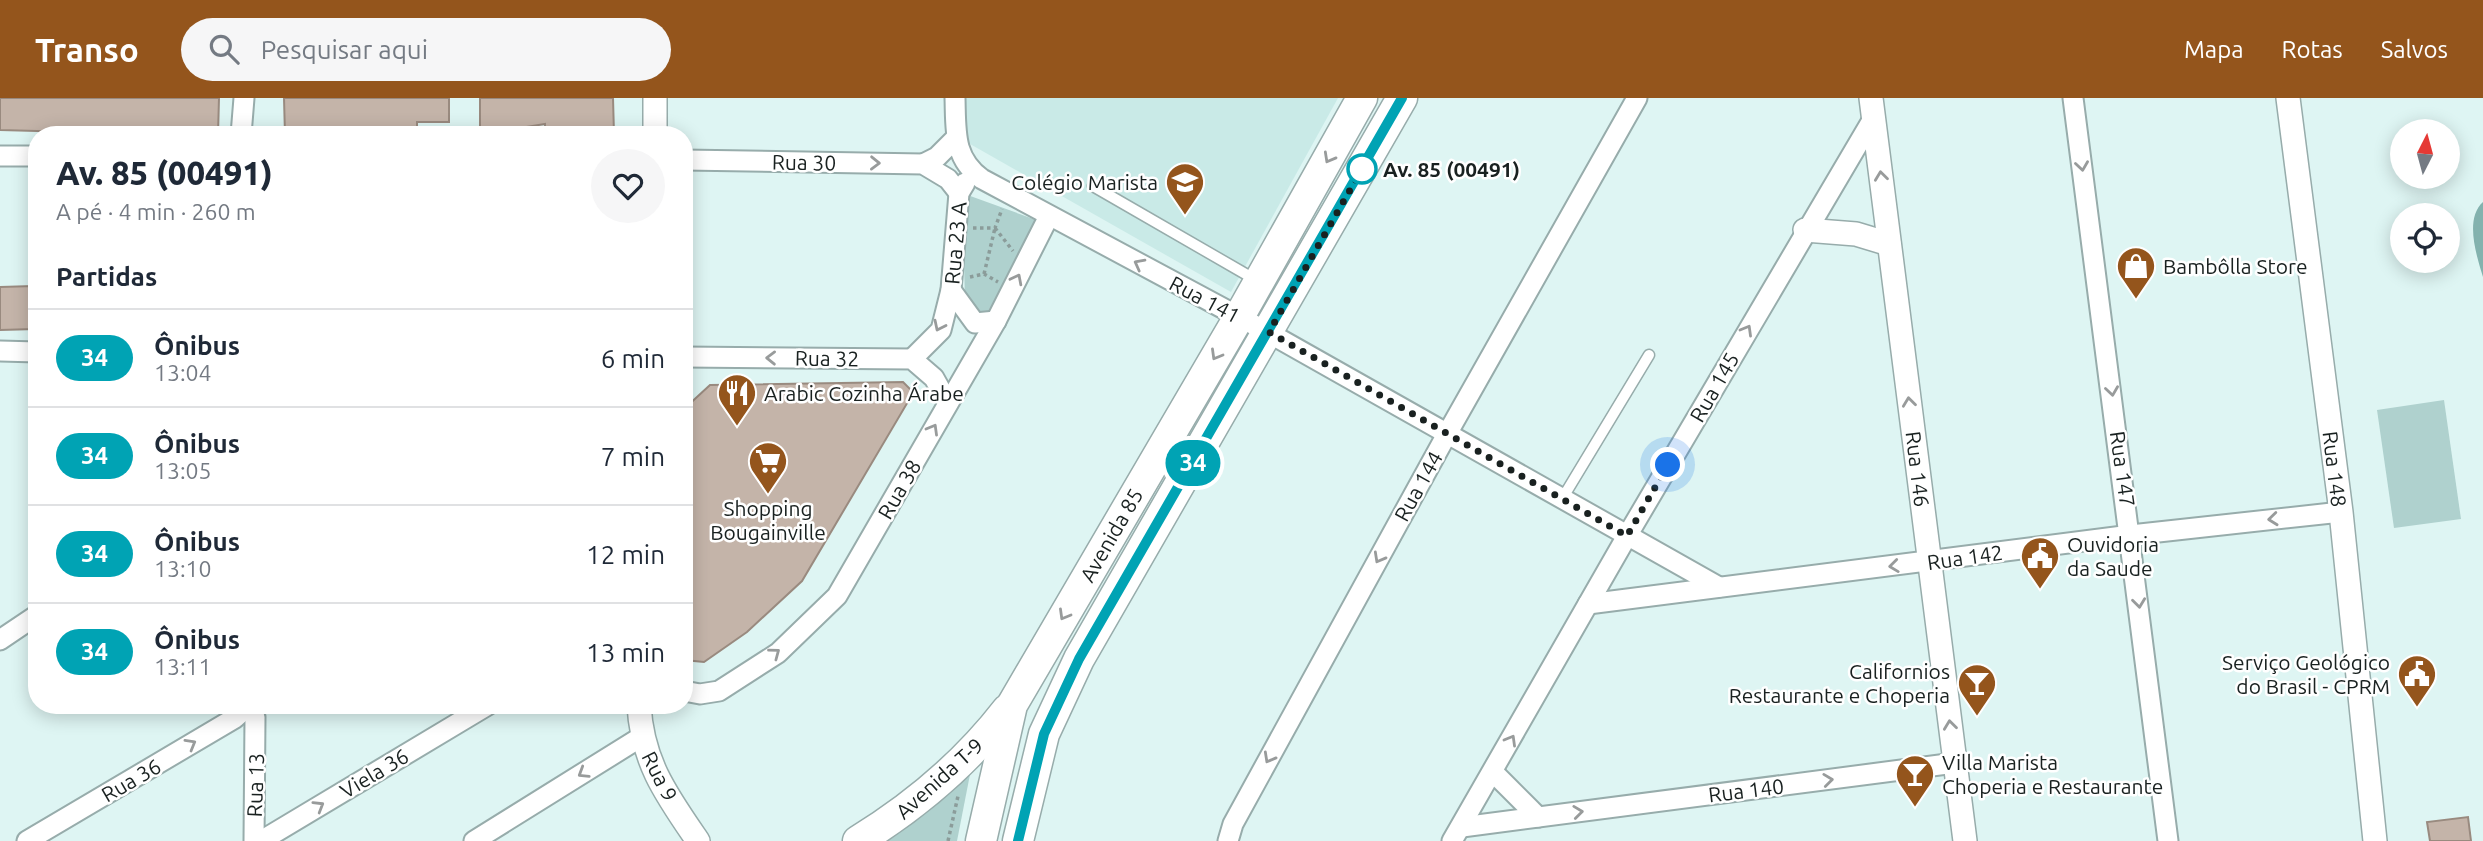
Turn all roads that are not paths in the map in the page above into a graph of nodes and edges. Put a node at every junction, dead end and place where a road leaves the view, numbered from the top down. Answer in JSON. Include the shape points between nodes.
{"nodes":[{"id":1,"x":244,"y":98,"type":"edge"},
{"id":2,"x":655,"y":98,"type":"edge"},
{"id":3,"x":955,"y":98,"type":"edge"},
{"id":4,"x":1362,"y":98,"type":"edge"},
{"id":5,"x":1402,"y":98,"type":"edge"},
{"id":6,"x":1637,"y":98,"type":"edge"},
{"id":7,"x":2073,"y":98,"type":"edge"},
{"id":8,"x":2288,"y":98,"type":"edge"},
{"id":9,"x":1873,"y":107,"type":"edge"},
{"id":10,"x":242,"y":126,"type":"edge"},
{"id":11,"x":655,"y":126,"type":"edge"},
{"id":12,"x":956,"y":138,"type":"junction"},
{"id":13,"x":0,"y":156,"type":"edge"},
{"id":14,"x":28,"y":156,"type":"edge"},
{"id":15,"x":693,"y":160,"type":"edge"},
{"id":16,"x":923,"y":164,"type":"junction"},
{"id":17,"x":982,"y":179,"type":"junction"},
{"id":18,"x":1093,"y":186,"type":"dead end"},
{"id":19,"x":959,"y":193,"type":"junction"},
{"id":20,"x":1049,"y":216,"type":"junction"},
{"id":21,"x":1805,"y":230,"type":"junction"},
{"id":22,"x":1889,"y":244,"type":"junction"},
{"id":23,"x":1259,"y":282,"type":"junction"},
{"id":24,"x":960,"y":288,"type":"junction"},
{"id":25,"x":1239,"y":317,"type":"junction"},
{"id":26,"x":996,"y":321,"type":"junction"},
{"id":27,"x":1269,"y":332,"type":"junction"},
{"id":28,"x":0,"y":352,"type":"edge"},
{"id":29,"x":28,"y":352,"type":"edge"},
{"id":30,"x":1649,"y":355,"type":"dead end"},
{"id":31,"x":693,"y":357,"type":"edge"},
{"id":32,"x":912,"y":359,"type":"junction"},
{"id":33,"x":948,"y":403,"type":"junction"},
{"id":34,"x":1447,"y":434,"type":"junction"},
{"id":35,"x":1562,"y":499,"type":"junction"},
{"id":36,"x":2341,"y":512,"type":"junction"},
{"id":37,"x":2131,"y":535,"type":"junction"},
{"id":38,"x":1627,"y":536,"type":"junction"},
{"id":39,"x":1930,"y":562,"type":"junction"},
{"id":40,"x":1718,"y":587,"type":"junction"},
{"id":41,"x":1588,"y":604,"type":"junction"},
{"id":42,"x":28,"y":621,"type":"edge"},
{"id":43,"x":0,"y":639,"type":"edge"},
{"id":44,"x":693,"y":693,"type":"edge"},
{"id":45,"x":1012,"y":705,"type":"junction"},
{"id":46,"x":252,"y":714,"type":"edge"},
{"id":47,"x":473,"y":714,"type":"edge"},
{"id":48,"x":640,"y":714,"type":"edge"},
{"id":49,"x":641,"y":737,"type":"junction"},
{"id":50,"x":1955,"y":763,"type":"junction"},
{"id":51,"x":1493,"y":772,"type":"junction"},
{"id":52,"x":1538,"y":817,"type":"junction"},
{"id":53,"x":1457,"y":834,"type":"edge"},
{"id":54,"x":27,"y":841,"type":"edge"},
{"id":55,"x":254,"y":841,"type":"edge"},
{"id":56,"x":261,"y":841,"type":"edge"},
{"id":57,"x":474,"y":841,"type":"edge"},
{"id":58,"x":698,"y":841,"type":"edge"},
{"id":59,"x":858,"y":841,"type":"edge"},
{"id":60,"x":981,"y":841,"type":"edge"},
{"id":61,"x":1018,"y":841,"type":"edge"},
{"id":62,"x":1228,"y":841,"type":"edge"},
{"id":63,"x":1965,"y":841,"type":"edge"},
{"id":64,"x":2168,"y":841,"type":"edge"},
{"id":65,"x":2375,"y":841,"type":"edge"}],
"edges":[{"from":1,"to":10,"type":"street"},
{"from":2,"to":11,"type":"street"},
{"from":3,"to":12,"type":"street","name":"Rua 23 A"},
{"from":4,"to":23,"type":"main road","name":"Avenida 85","one_way":true},
{"from":5,"to":27,"type":"main road","name":"Avenida 85"},
{"from":6,"to":34,"type":"street","name":"Rua 144"},
{"from":7,"to":37,"type":"street","name":"Rua 147","one_way":true},
{"from":8,"to":36,"type":"street","name":"Rua 148"},
{"from":9,"to":21,"type":"street","name":"Rua 145"},
{"from":22,"to":9,"type":"street","name":"Rua 146","one_way":true},
{"from":12,"to":16,"type":"street"},
{"from":12,"to":17,"type":"street","name":"Rua 23 A","via":[[970,170]]},
{"from":13,"to":14,"type":"street"},
{"from":15,"to":16,"type":"street","name":"Rua 30","one_way":true},
{"from":16,"to":19,"type":"street","via":[[948,179]]},
{"from":17,"to":19,"type":"street","name":"Rua 23 A","via":[[967,181]]},
{"from":17,"to":20,"type":"street","name":"Rua 141"},
{"from":18,"to":23,"type":"lane"},
{"from":19,"to":24,"type":"street","name":"Rua 23 A"},
{"from":25,"to":20,"type":"street","name":"Rua 141","one_way":true},
{"from":26,"to":20,"type":"street","name":"Rua 38","one_way":true},
{"from":21,"to":22,"type":"street","via":[[1834,230]]},
{"from":38,"to":21,"type":"street","name":"Rua 145","one_way":true},
{"from":39,"to":22,"type":"street","name":"Rua 146","one_way":true},
{"from":23,"to":25,"type":"main road","name":"Avenida 85"},
{"from":24,"to":26,"type":"street","via":[[975,323]]},
{"from":24,"to":32,"type":"street","name":"Rua 23 A","one_way":true,"via":[[941,330]]},
{"from":25,"to":27,"type":"street","name":"Rua 141"},
{"from":25,"to":45,"type":"main road","name":"Avenida 85","one_way":true},
{"from":26,"to":33,"type":"street","name":"Rua 38"},
{"from":27,"to":34,"type":"street","name":"Rua 141"},
{"from":27,"to":61,"type":"main road","name":"Avenida 85","via":[[1079,659],[1044,734]]},
{"from":28,"to":29,"type":"street"},
{"from":30,"to":35,"type":"lane"},
{"from":32,"to":31,"type":"street","name":"Rua 32","one_way":true},
{"from":32,"to":33,"type":"street","via":[[934,378]]},
{"from":44,"to":33,"type":"street","name":"Rua 38","one_way":true,"via":[[719,691],[778,653],[837,596]]},
{"from":34,"to":35,"type":"street","name":"Rua 141"},
{"from":34,"to":62,"type":"street","name":"Rua 144","one_way":true,"via":[[1233,824]]},
{"from":35,"to":38,"type":"street","name":"Rua 141"},
{"from":36,"to":37,"type":"street","name":"Rua 142","one_way":true},
{"from":36,"to":65,"type":"street","name":"Rua 148"},
{"from":37,"to":39,"type":"street","name":"Rua 142"},
{"from":37,"to":64,"type":"street","name":"Rua 147","one_way":true},
{"from":38,"to":40,"type":"street","name":"Rua 141"},
{"from":38,"to":41,"type":"street","name":"Rua 145"},
{"from":39,"to":40,"type":"street","name":"Rua 142","one_way":true},
{"from":50,"to":39,"type":"street","name":"Rua 146","one_way":true},
{"from":40,"to":41,"type":"street","name":"Rua 142"},
{"from":51,"to":41,"type":"street","name":"Rua 145","one_way":true},
{"from":42,"to":43,"type":"street"},
{"from":45,"to":59,"type":"main road","name":"Avenida T-9","via":[[981,743],[902,814]]},
{"from":45,"to":60,"type":"main road","name":"Avenida 85"},
{"from":54,"to":46,"type":"street","name":"Rua 36","one_way":true},
{"from":46,"to":55,"type":"street","name":"Rua 13"},
{"from":56,"to":47,"type":"street","name":"Viela 36","one_way":true},
{"from":48,"to":49,"type":"street","name":"Rua 9"},
{"from":49,"to":57,"type":"street","one_way":true},
{"from":49,"to":58,"type":"street","name":"Rua 9","via":[[664,791]]},
{"from":52,"to":50,"type":"street","name":"Rua 140","one_way":true},
{"from":50,"to":63,"type":"street","name":"Rua 146"},
{"from":51,"to":52,"type":"street"},
{"from":51,"to":53,"type":"street","name":"Rua 145"},
{"from":52,"to":53,"type":"street","name":"Rua 140"}]}
